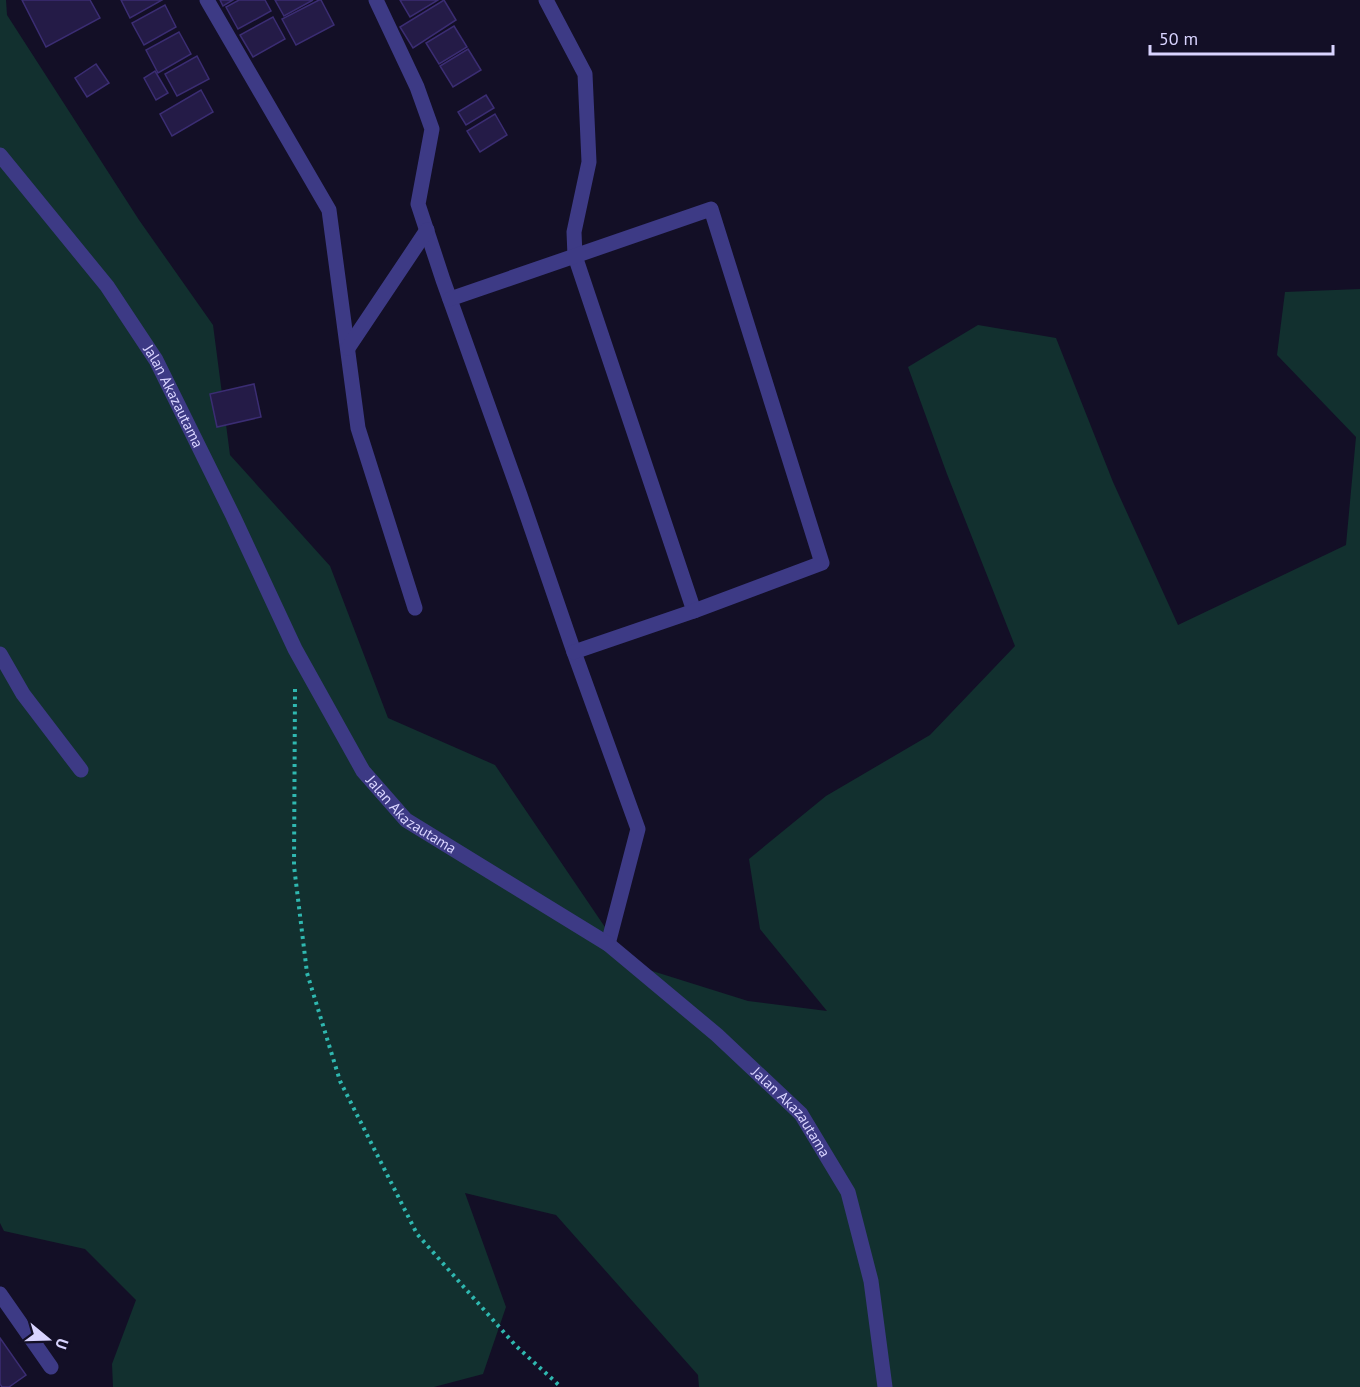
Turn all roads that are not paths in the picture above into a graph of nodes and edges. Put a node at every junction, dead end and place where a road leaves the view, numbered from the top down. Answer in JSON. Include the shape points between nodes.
{"nodes":[{"id":1,"x":207,"y":0,"type":"edge"},
{"id":2,"x":376,"y":0,"type":"edge"},
{"id":3,"x":546,"y":0,"type":"edge"},
{"id":4,"x":0,"y":155,"type":"edge"},
{"id":5,"x":427,"y":230,"type":"junction"},
{"id":6,"x":574,"y":256,"type":"junction"},
{"id":7,"x":450,"y":299,"type":"junction"},
{"id":8,"x":348,"y":348,"type":"junction"},
{"id":9,"x":415,"y":608,"type":"dead end"},
{"id":10,"x":694,"y":611,"type":"junction"},
{"id":11,"x":574,"y":652,"type":"junction"},
{"id":12,"x":0,"y":654,"type":"edge"},
{"id":13,"x":81,"y":770,"type":"dead end"},
{"id":14,"x":608,"y":944,"type":"junction"},
{"id":15,"x":0,"y":1294,"type":"edge"},
{"id":16,"x":51,"y":1367,"type":"dead end"},
{"id":17,"x":885,"y":1387,"type":"edge"}],
"edges":[{"from":1,"to":8,"type":"street","via":[[329,210]]},
{"from":2,"to":5,"type":"street","via":[[432,129],[418,204]]},
{"from":3,"to":6,"type":"street","via":[[585,75],[589,162],[574,232]]},
{"from":4,"to":14,"type":"street","name":"Jalan Akazautama","via":[[107,286],[156,360],[295,649],[363,771],[406,820]]},
{"from":5,"to":7,"type":"street"},
{"from":5,"to":8,"type":"street"},
{"from":6,"to":7,"type":"street"},
{"from":6,"to":10,"type":"street"},
{"from":6,"to":10,"type":"street","via":[[711,209],[822,563]]},
{"from":7,"to":11,"type":"street"},
{"from":8,"to":9,"type":"street","via":[[358,428]]},
{"from":10,"to":11,"type":"street"},
{"from":11,"to":14,"type":"street","via":[[638,829]]},
{"from":12,"to":13,"type":"street","via":[[23,694]]},
{"from":14,"to":17,"type":"street","name":"Jalan Akazautama","via":[[717,1035],[801,1114],[848,1192],[871,1281]]},
{"from":15,"to":16,"type":"street"}]}
